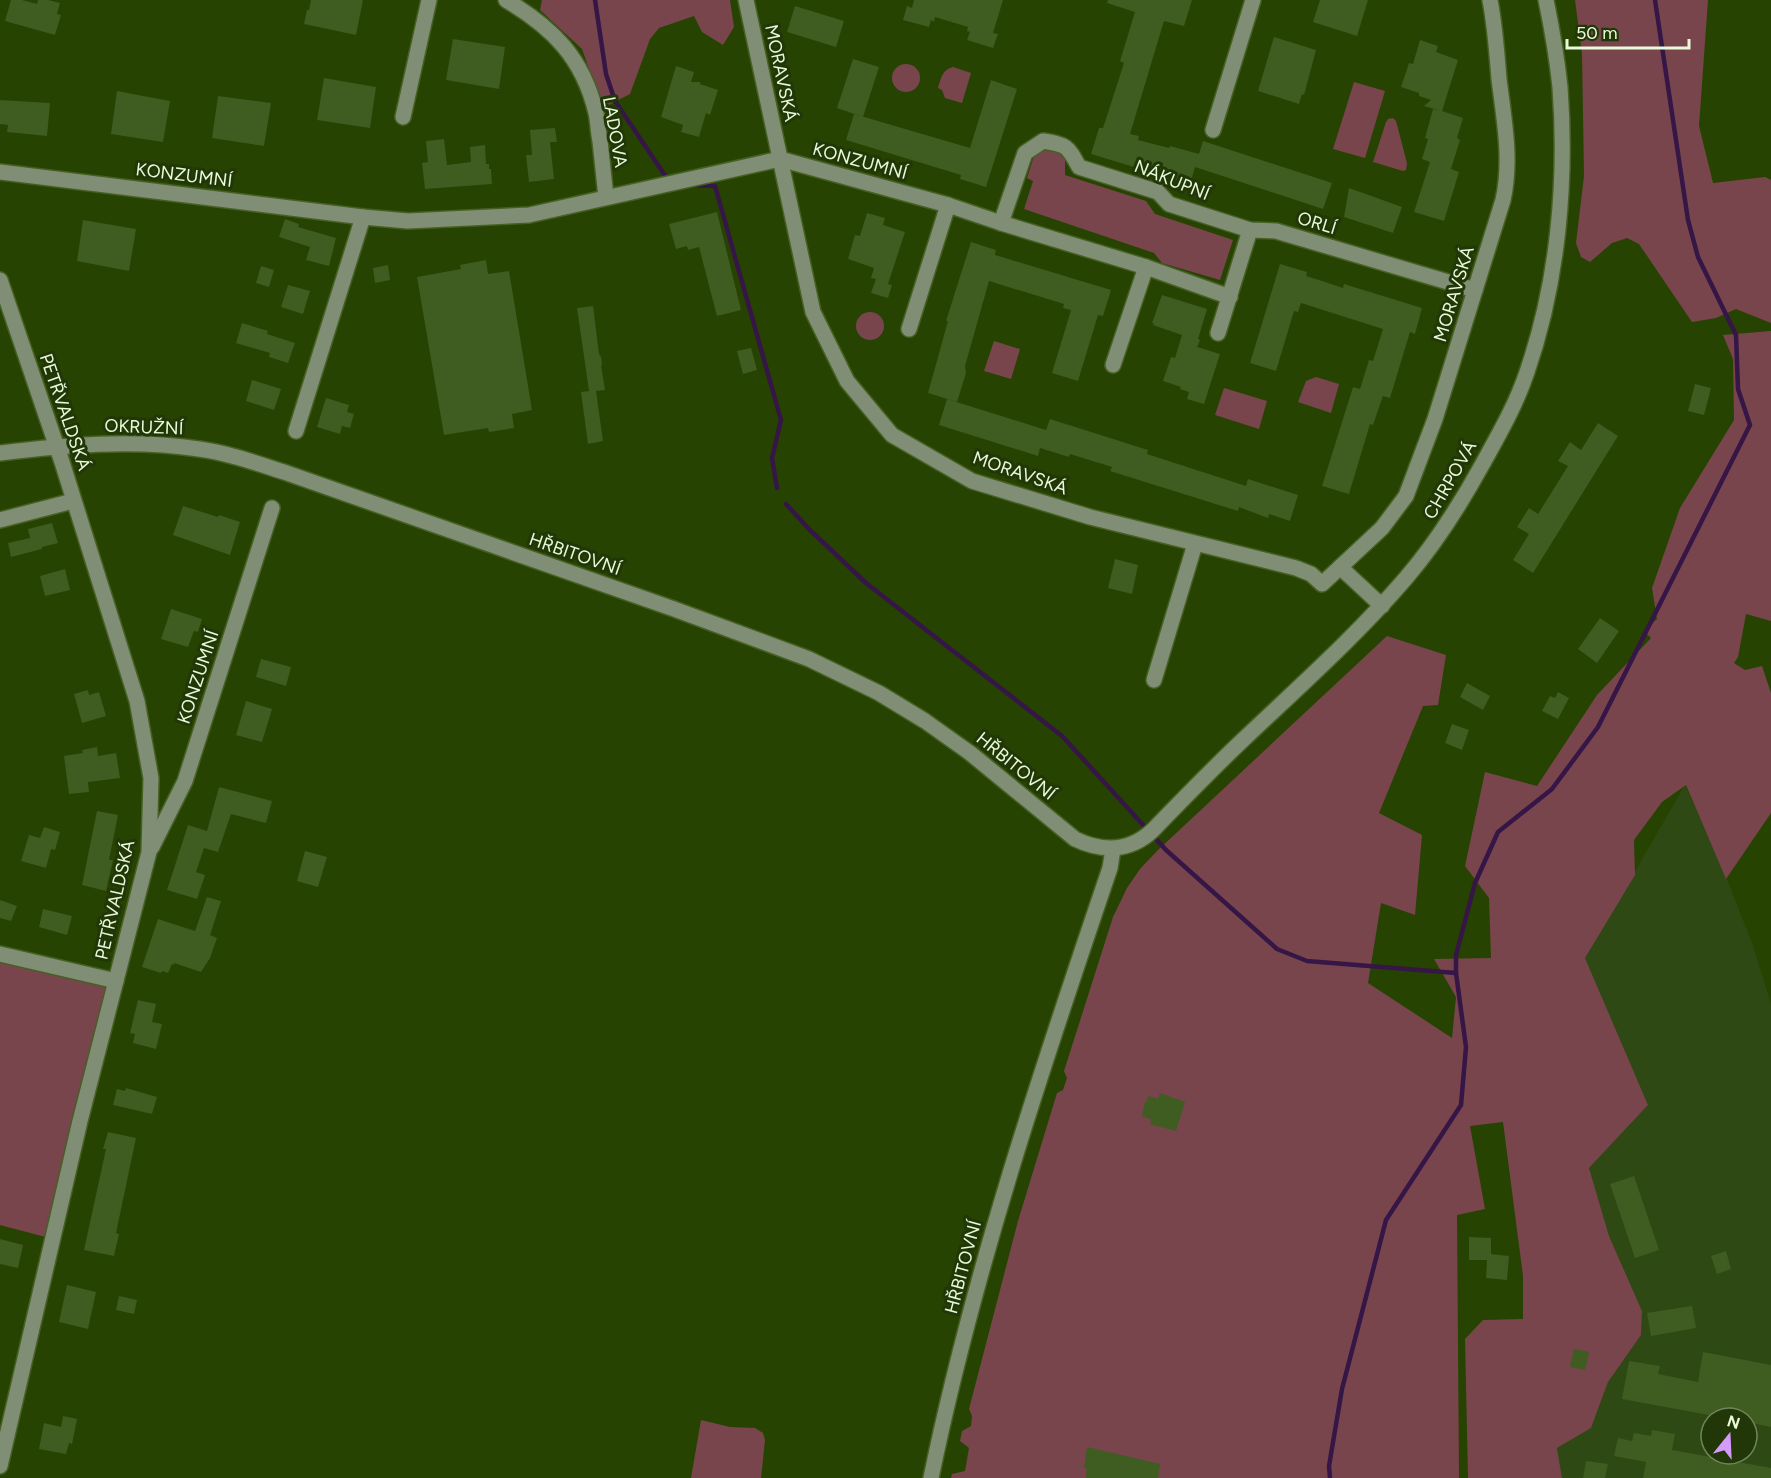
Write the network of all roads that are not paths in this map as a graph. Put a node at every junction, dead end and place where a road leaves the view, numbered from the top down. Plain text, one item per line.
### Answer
1 (429, 0) edge
2 (506, 0) edge
3 (746, 0) edge
4 (1253, 0) edge
5 (1490, 0) edge
6 (1546, 0) edge
7 (403, 117) dead end
8 (1213, 130) dead end
9 (780, 159) junction
10 (0, 172) edge
11 (606, 197) junction
12 (948, 205) junction
13 (363, 217) junction
14 (1001, 223) junction
15 (1250, 230) junction
16 (1146, 267) junction
17 (0, 280) edge
18 (1475, 290) junction
19 (1230, 297) junction
20 (909, 329) dead end
21 (1218, 333) dead end
22 (1113, 365) dead end
23 (296, 431) dead end
24 (56, 447) junction
25 (0, 453) edge
26 (284, 472) joint
27 (74, 501) junction
28 (272, 508) dead end
29 (0, 520) edge
30 (1195, 544) junction
31 (1340, 567) junction
32 (1382, 606) junction
33 (1154, 680) dead end
34 (1113, 849) junction
35 (149, 852) junction
36 (0, 954) edge
37 (116, 981) junction
38 (1, 1461) edge
39 (931, 1478) edge

1 - 7 street
2 - 11 street, LADOVA
3 - 9 street, MORAVSKÁ
4 - 8 street
5 - 18 street, MORAVSKÁ
6 - 32 street, CHRPOVÁ
9 - 11 street, KONZUMNÍ
9 - 12 street, KONZUMNÍ
9 - 30 street, MORAVSKÁ
10 - 13 street, KONZUMNÍ
11 - 13 street, KONZUMNÍ
12 - 14 street, KONZUMNÍ
12 - 20 street
13 - 23 street
14 - 15 street, NÁKUPNÍ
14 - 16 street, KONZUMNÍ
15 - 18 street, ORLÍ
15 - 19 street
16 - 19 street, KONZUMNÍ
16 - 22 street
17 - 24 street, PETŘVALDSKÁ
18 - 31 street, MORAVSKÁ
19 - 21 street
24 - 25 street, OKRUŽNÍ
24 - 26 street, OKRUŽNÍ
24 - 27 street, PETŘVALDSKÁ
26 - 34 street, HŘBITOVNÍ
27 - 29 street
27 - 35 street, PETŘVALDSKÁ
28 - 35 street, KONZUMNÍ
30 - 31 street, MORAVSKÁ
30 - 33 street
31 - 32 street
32 - 34 street, CHRPOVÁ
34 - 39 street, HŘBITOVNÍ
35 - 37 street, PETŘVALDSKÁ
36 - 37 street
37 - 38 street, PETŘVALDSKÁ

